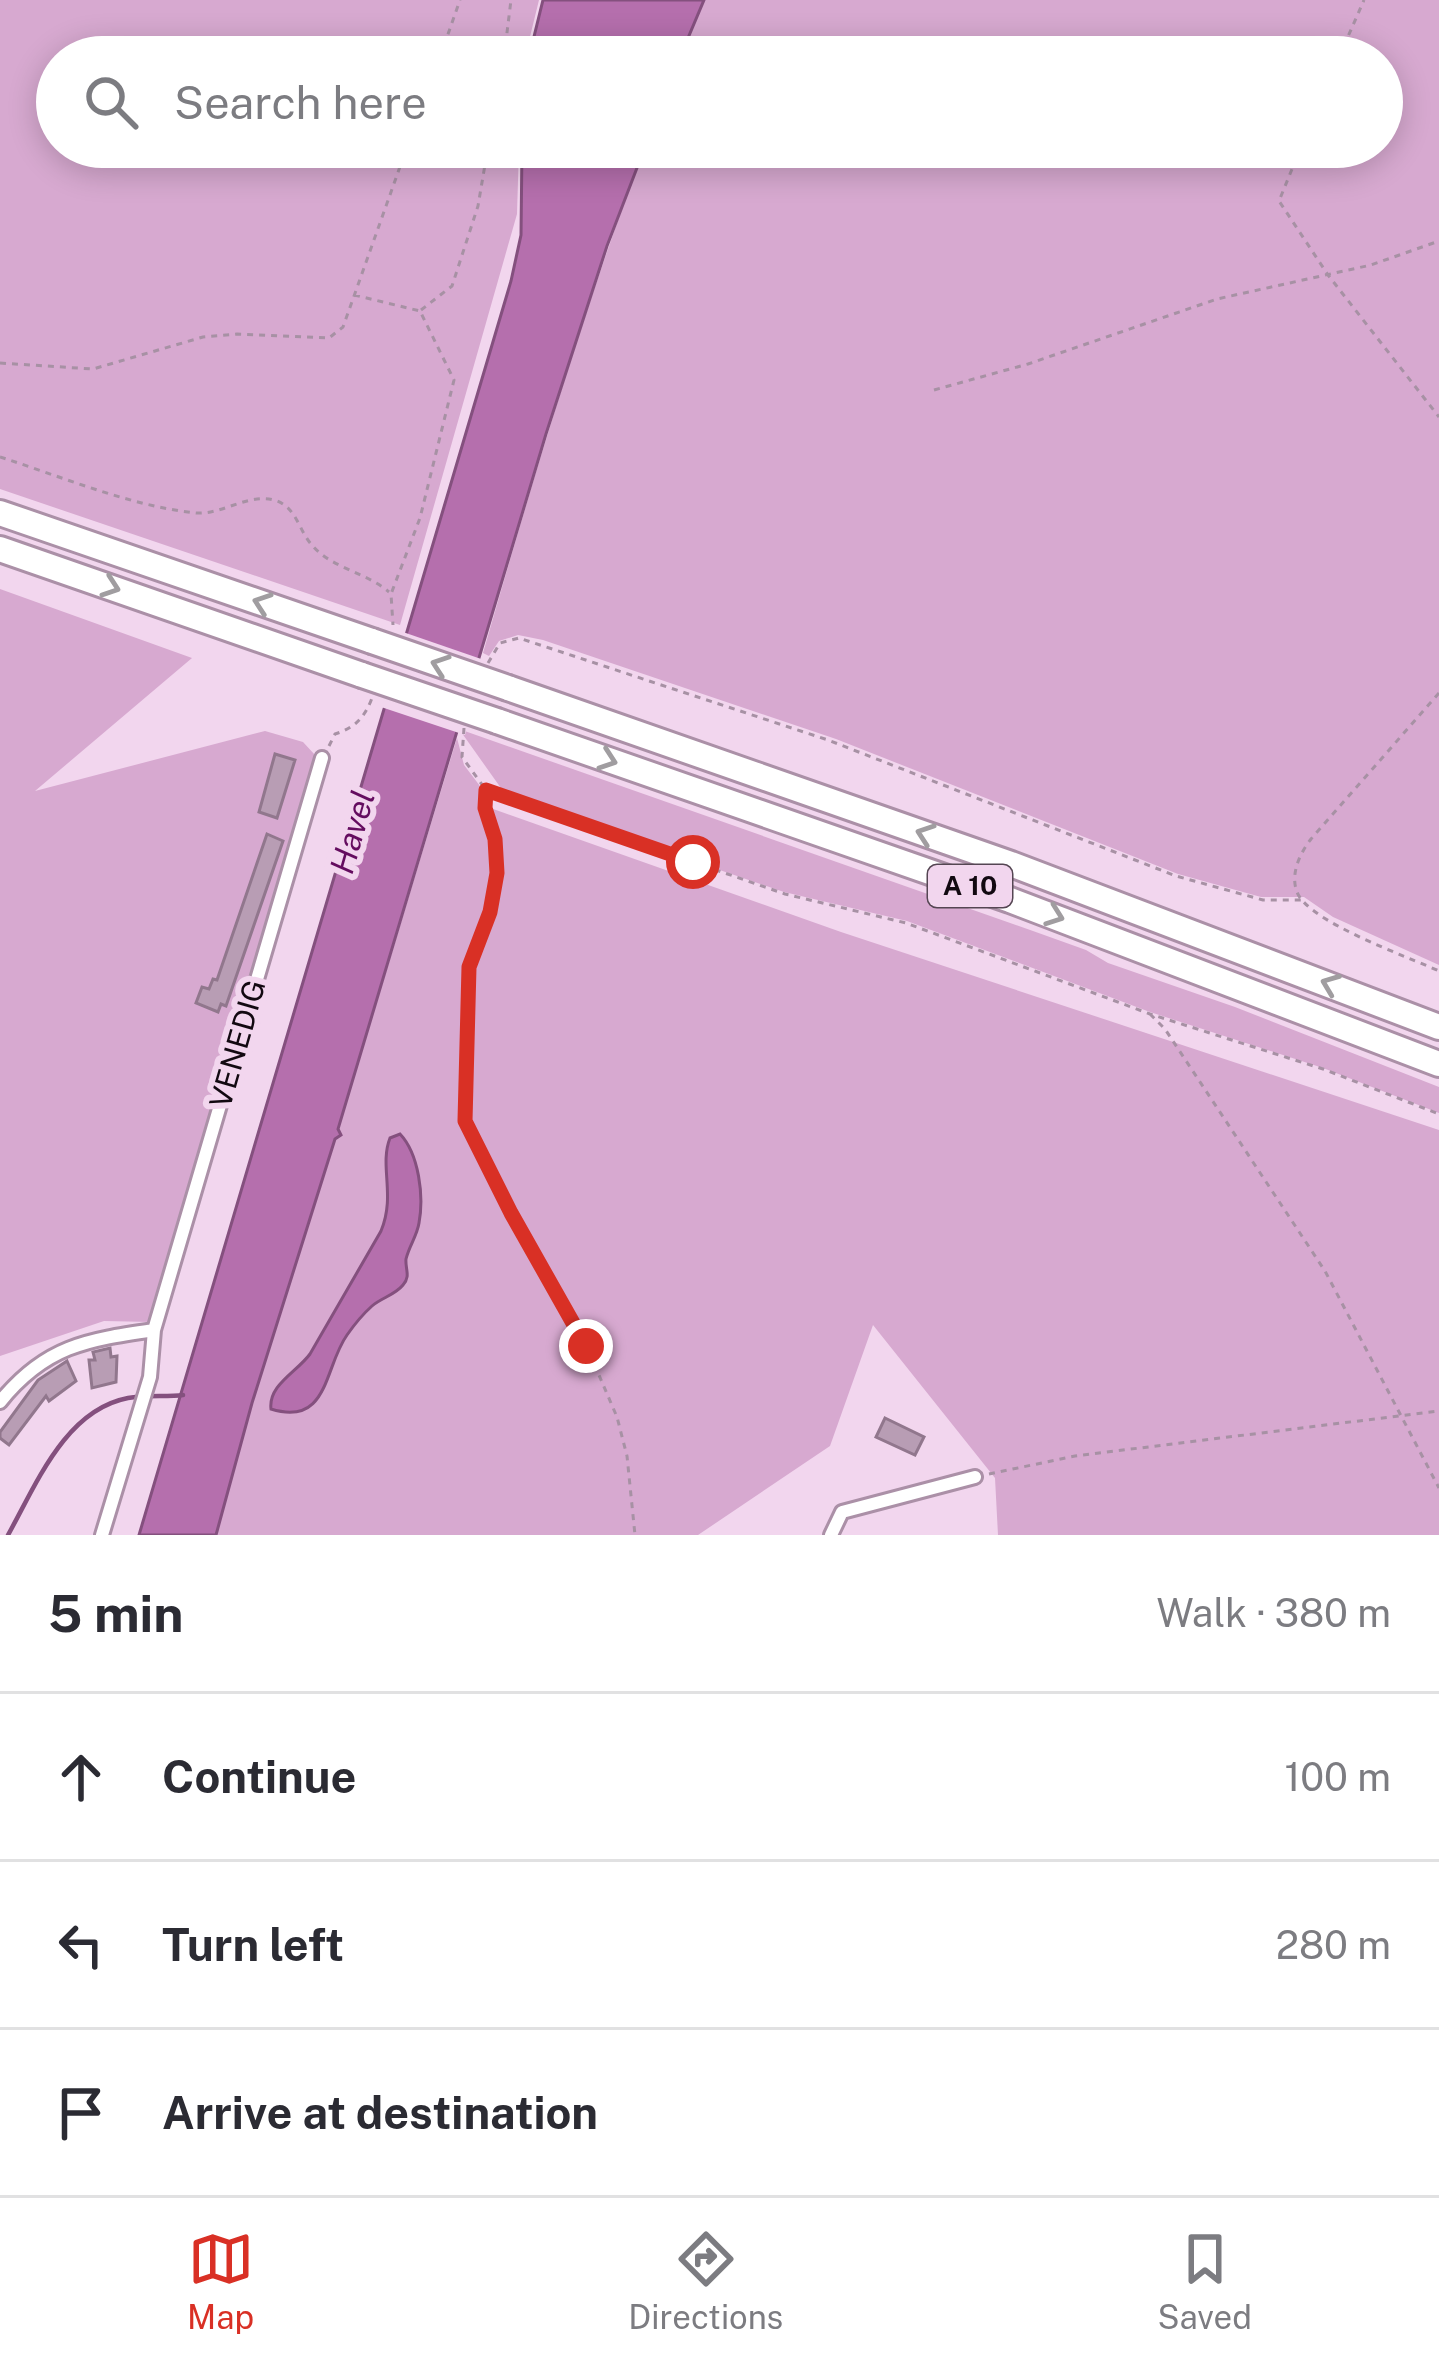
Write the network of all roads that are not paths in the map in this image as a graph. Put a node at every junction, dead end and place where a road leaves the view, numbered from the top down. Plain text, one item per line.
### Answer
1 (0, 513) edge
2 (0, 549) edge
3 (322, 758) dead end
4 (1439, 1027) edge
5 (1439, 1064) edge
6 (154, 1330) junction
7 (0, 1402) edge
8 (975, 1477) road end
9 (101, 1535) edge
10 (831, 1535) edge

4 -> 1 highway, A 10, bridge
2 -> 5 highway, A 10, bridge
3 - 6 street, VENEDIG
6 - 7 street
6 - 9 street, VENEDIG
8 - 10 street

